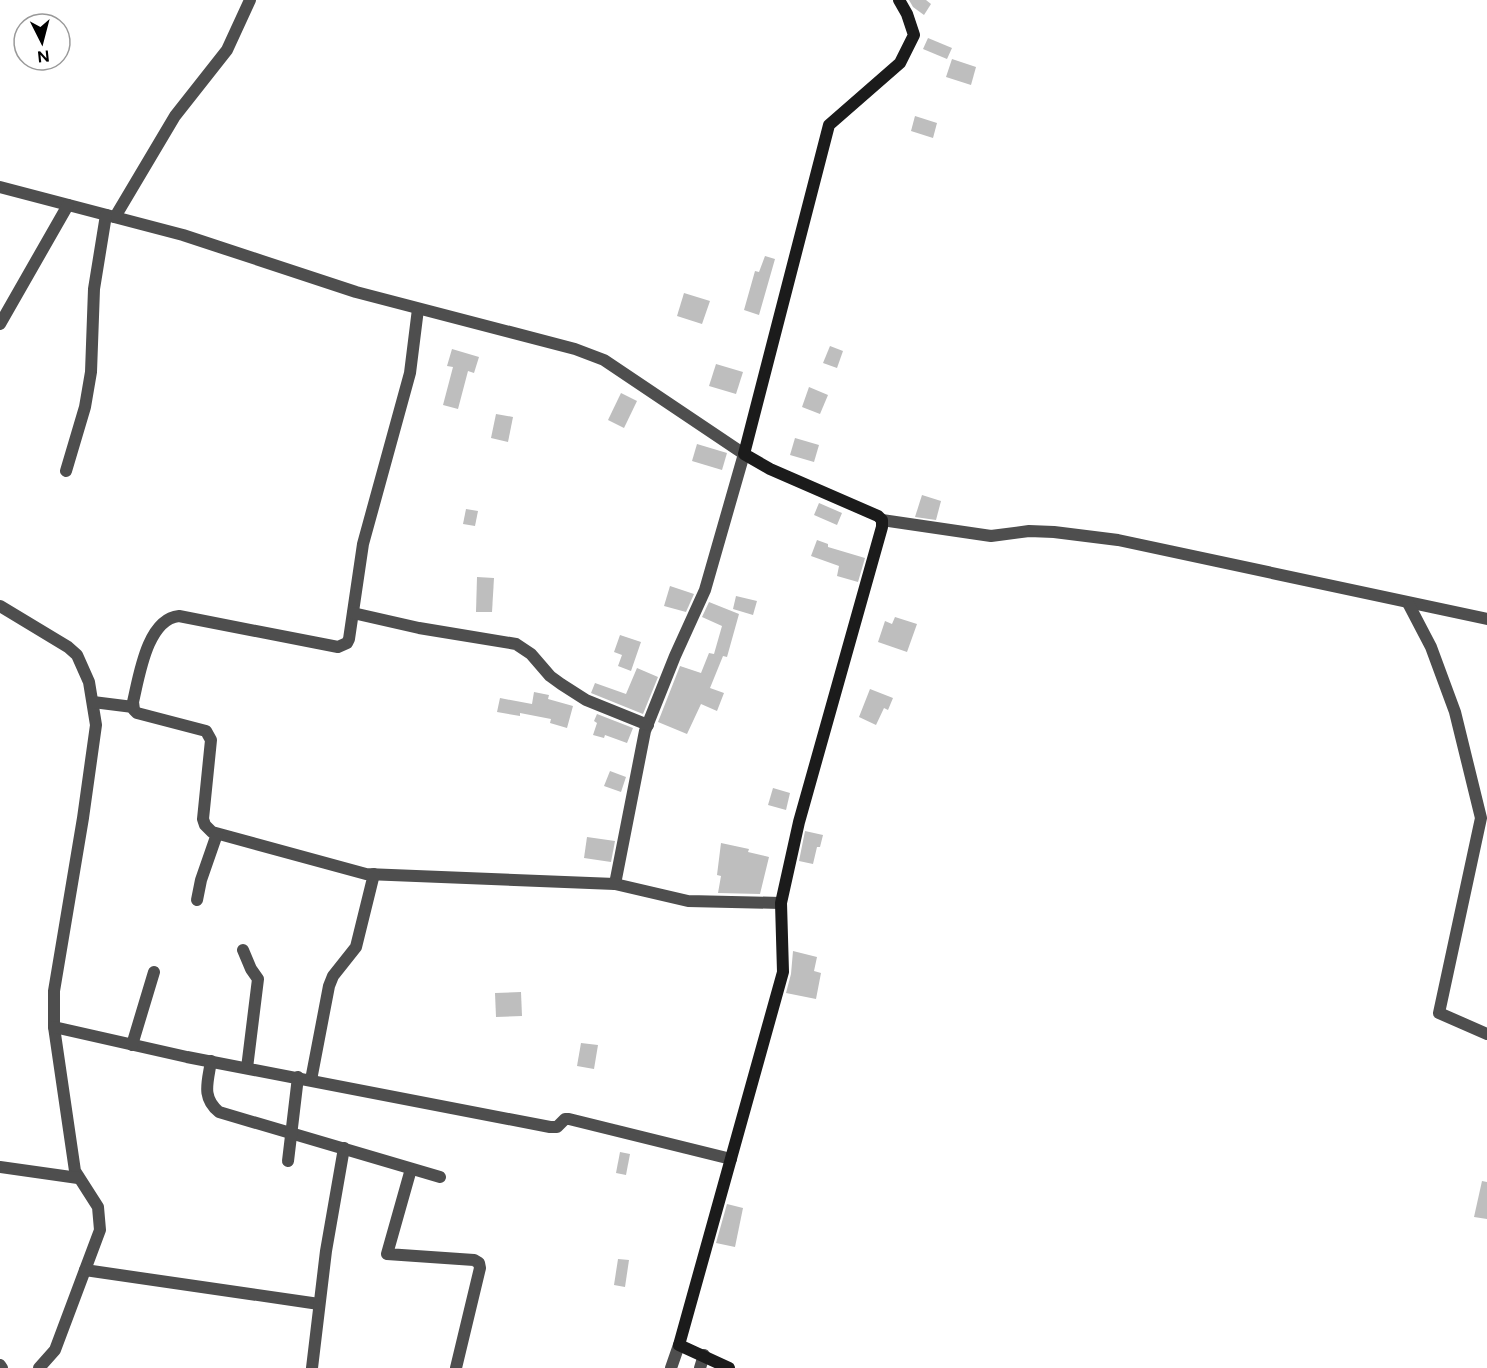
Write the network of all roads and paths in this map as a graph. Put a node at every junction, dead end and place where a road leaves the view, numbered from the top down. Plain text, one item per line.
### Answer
1 (250, 0) edge
2 (898, 0) edge
3 (0, 187) edge
4 (68, 205) junction
5 (110, 216) junction
6 (418, 309) junction
7 (0, 324) edge
8 (744, 454) junction
9 (66, 471) dead end
10 (882, 520) junction
11 (1408, 603) junction
12 (0, 606) edge
13 (353, 613) junction
14 (1487, 619) edge
15 (93, 702) junction
16 (133, 707) junction
17 (648, 725) junction
18 (217, 834) junction
19 (374, 874) junction
20 (615, 884) junction
21 (197, 900) dead end
22 (782, 903) junction
23 (243, 950) dead end
24 (154, 972) dead end
25 (54, 1028) junction
26 (1487, 1034) edge
27 (132, 1045) junction
28 (211, 1061) junction
29 (247, 1068) junction
30 (305, 1079) junction
31 (291, 1132) junction
32 (344, 1148) junction
33 (731, 1159) junction
34 (288, 1161) dead end
35 (0, 1167) edge
36 (411, 1169) junction
37 (440, 1177) dead end
38 (78, 1178) junction
39 (86, 1270) junction
40 (319, 1304) junction
41 (680, 1345) junction
42 (704, 1355) junction
43 (39, 1368) edge
44 (312, 1368) edge
45 (456, 1368) edge
46 (671, 1368) edge
47 (700, 1368) edge
48 (729, 1368) edge

1 - 5 street
2 - 8 street
3 - 4 street
4 - 5 street
4 - 7 street
5 - 6 street
5 - 9 street
6 - 8 street
6 - 13 street
8 - 10 street
8 - 17 street
10 - 11 street
10 - 22 street
11 - 14 street
11 - 26 street
12 - 15 street
13 - 16 street
13 - 17 street
15 - 16 street
15 - 25 street
16 - 18 street
17 - 20 street
18 - 19 street
18 - 21 street
19 - 20 street
19 - 30 street
20 - 22 street
22 - 33 street
23 - 29 street
24 - 27 street
25 - 27 street
25 - 38 street
27 - 28 street
28 - 29 street
28 - 31 street
29 - 30 street
30 - 31 street
30 - 33 street
31 - 32 street
31 - 34 street
32 - 36 street
32 - 40 street
33 - 41 street
35 - 38 street
36 - 37 street
36 - 45 street
38 - 39 street
39 - 40 street
39 - 43 street
40 - 44 street
41 - 42 street
41 - 46 street
42 - 47 street
42 - 48 street

